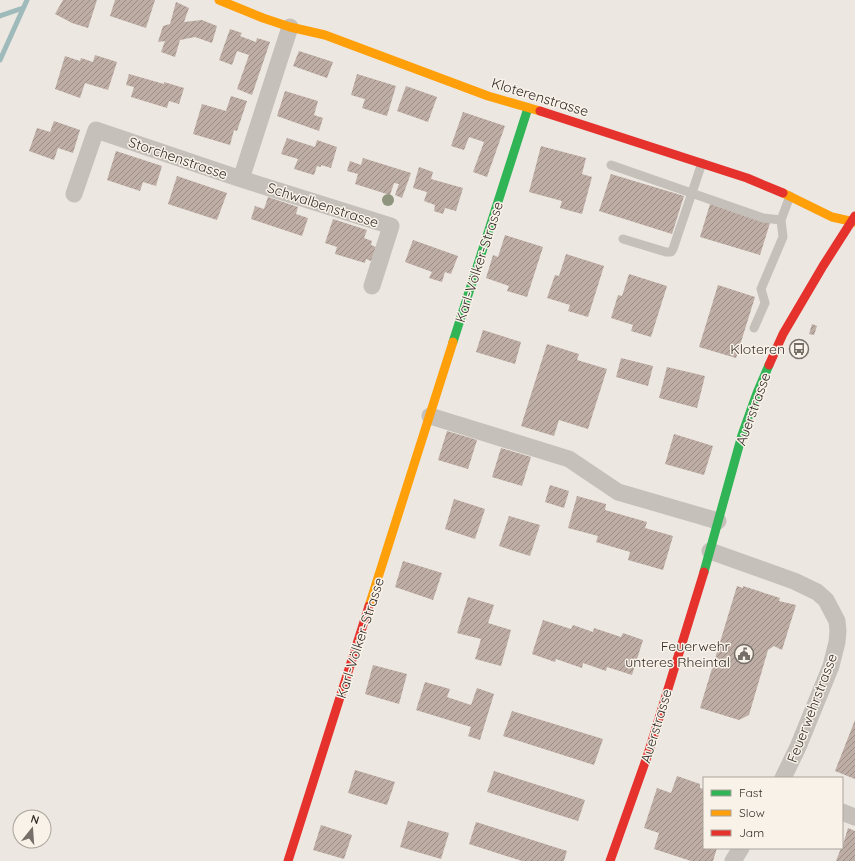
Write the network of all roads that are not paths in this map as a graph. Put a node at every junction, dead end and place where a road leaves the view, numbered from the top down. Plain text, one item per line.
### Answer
1 (219, 0) edge
2 (290, 26) junction
3 (528, 108) junction
4 (702, 163) junction
5 (611, 165) dead end
6 (242, 179) junction
7 (692, 193) junction
8 (74, 194) dead end
9 (790, 196) junction
10 (781, 220) junction
11 (854, 220) edge
12 (623, 239) dead end
13 (372, 286) dead end
14 (754, 328) dead end
15 (430, 416) junction
16 (718, 520) junction
17 (710, 551) junction
18 (784, 777) edge
19 (843, 812) edge
20 (855, 817) edge
21 (740, 849) edge
22 (288, 861) edge
23 (610, 861) edge
24 (733, 861) edge

1 - 2 street, Kloterenstrasse
2 - 3 street, Kloterenstrasse
2 - 6 street, Storchenstrasse
3 - 4 street, Kloterenstrasse
3 - 15 street, Karl-Völker-Strasse
4 - 7 lane
4 - 9 street, Kloterenstrasse
5 - 7 lane
6 - 8 street, Storchenstrasse
6 - 13 street, Schwalbenstrasse
7 - 10 lane
7 - 12 lane
9 - 10 lane
9 - 11 street, Kloterenstrasse
10 - 14 lane
11 - 16 street, Auerstrasse
15 - 16 street
15 - 22 street, Karl-Völker-Strasse
16 - 17 street, Auerstrasse
17 - 18 street, Feuerwehrstrasse
17 - 23 street, Auerstrasse
19 - 20 street
21 - 24 street

